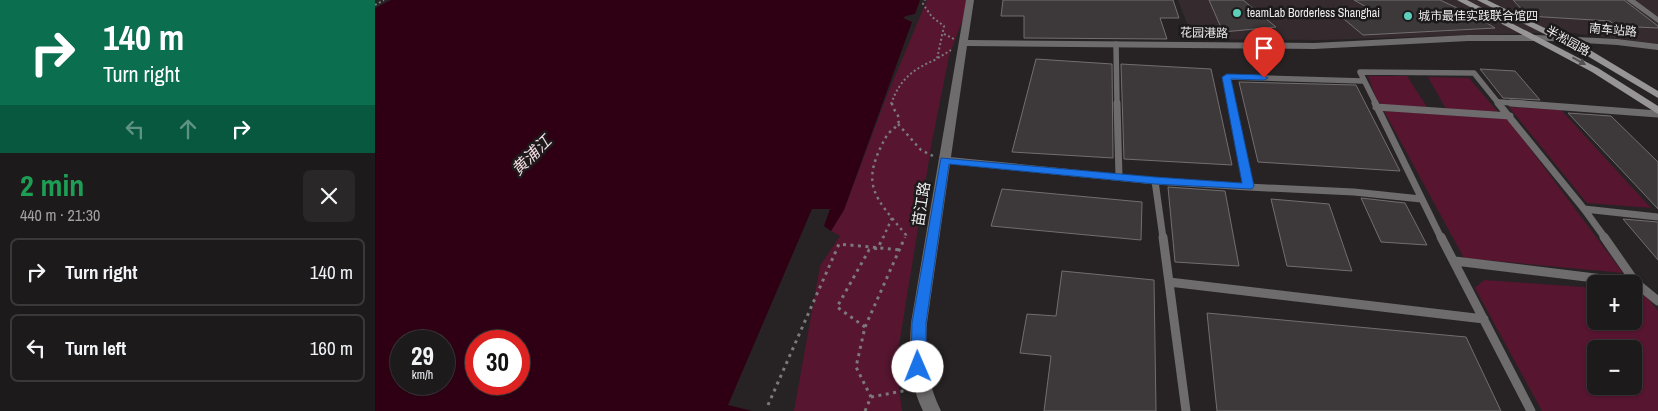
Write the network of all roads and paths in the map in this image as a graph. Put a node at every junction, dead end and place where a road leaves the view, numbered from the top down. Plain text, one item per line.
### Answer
1 (384, 0) edge
2 (925, 0) edge
3 (970, 0) edge
4 (1461, 0) edge
5 (1481, 0) edge
6 (1630, 0) edge
7 (375, 5) edge
8 (1658, 21) edge
9 (1536, 38) junction
10 (1560, 38) junction
11 (962, 43) junction
12 (1116, 44) junction
13 (1658, 47) edge
14 (1363, 81) junction
15 (1658, 95) edge
16 (1499, 102) junction
17 (1376, 107) junction
18 (1658, 112) edge
19 (1510, 116) junction
20 (898, 124) junction
21 (944, 160) junction
22 (1119, 177) junction
23 (1155, 181) junction
24 (1249, 186) junction
25 (1421, 199) junction
26 (1584, 209) junction
27 (893, 217) junction
28 (1658, 217) edge
29 (878, 248) junction
30 (901, 250) junction
31 (1455, 261) junction
32 (1631, 275) edge
33 (1587, 277) edge
34 (1169, 282) junction
35 (1642, 287) edge
36 (1658, 301) edge
37 (1484, 319) junction
38 (865, 327) junction
39 (922, 387) junction
40 (871, 397) junction
41 (768, 405) dead end
42 (865, 411) edge
43 (932, 411) edge
44 (1186, 411) edge
45 (1531, 411) edge

1 - 7 path
2 - 20 path
3 - 11 street, 苗江路
4 - 9 main road, 半淞园路
5 - 10 main road, 半淞园路
6 - 8 street
9 - 10 street, 南车站路
9 - 12 street, 花园港路
9 -> 18 main road, 半淞园路
10 - 13 street, 南车站路
10 - 15 main road, 半淞园路
11 - 12 street, 花园港路
11 - 21 street, 苗江路
12 - 22 lane
14 - 16 lane
14 - 17 lane
14 - 24 lane
16 - 18 lane
16 - 19 lane
17 - 19 lane
17 - 25 lane
19 - 26 lane
20 - 21 path
20 - 27 path
21 - 22 lane
21 - 39 street, 苗江路
22 - 23 lane
23 - 24 lane
23 - 34 lane
24 - 25 lane
25 - 31 lane
26 - 28 lane
26 - 32 lane
27 - 29 path
27 - 30 path
29 - 30 path
29 - 38 path
29 - 41 path
30 - 38 path
31 - 33 lane
31 - 37 lane
34 - 37 lane
34 - 44 lane
35 - 36 lane
37 - 45 lane
38 - 40 path
39 - 40 path
39 - 43 street, 苗江路
40 - 42 path

